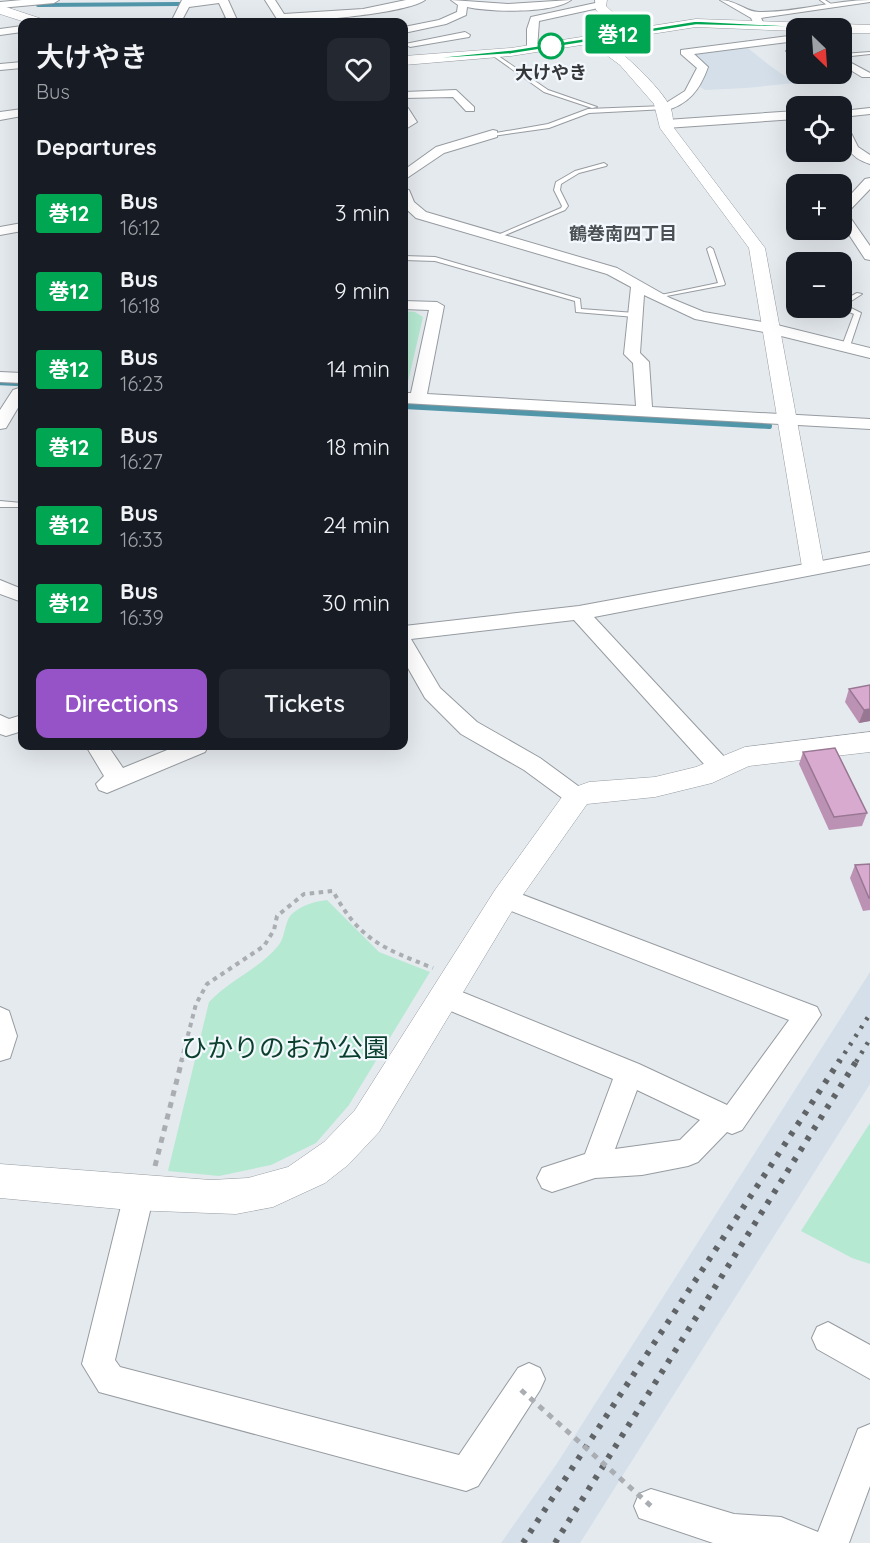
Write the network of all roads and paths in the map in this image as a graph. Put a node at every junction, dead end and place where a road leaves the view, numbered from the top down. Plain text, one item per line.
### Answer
1 (54, 0) edge
2 (221, 0) edge
3 (270, 0) edge
4 (420, 0) edge
5 (566, 0) edge
6 (725, 0) edge
7 (868, 0) edge
8 (186, 2) edge
9 (825, 2) edge
10 (459, 3) edge
11 (600, 3) edge
12 (377, 10) junction
13 (2, 11) edge
14 (316, 16) edge
15 (388, 17) dead end
16 (24, 18) edge
17 (178, 18) edge
18 (231, 18) edge
19 (757, 20) junction
20 (408, 28) edge
21 (786, 28) edge
22 (852, 29) edge
23 (870, 29) edge
24 (18, 30) edge
25 (0, 32) edge
26 (627, 33) junction
27 (786, 33) edge
28 (465, 35) dead end
29 (593, 39) junction
30 (408, 42) edge
31 (408, 44) edge
32 (532, 49) junction
33 (870, 53) edge
34 (494, 54) junction
35 (852, 58) edge
36 (426, 60) junction
37 (408, 61) edge
38 (18, 65) edge
39 (852, 66) edge
40 (0, 67) edge
41 (866, 75) dead end
42 (408, 95) edge
43 (470, 109) dead end
44 (621, 110) junction
45 (870, 111) edge
46 (852, 113) edge
47 (18, 114) edge
48 (786, 115) edge
49 (0, 116) edge
50 (665, 116) junction
51 (493, 134) joint
52 (852, 145) edge
53 (870, 160) edge
54 (604, 165) dead end
55 (408, 173) edge
56 (870, 182) edge
57 (852, 202) edge
58 (408, 204) edge
59 (18, 227) edge
60 (852, 228) edge
61 (0, 231) edge
62 (496, 237) junction
63 (710, 249) dead end
64 (870, 256) edge
65 (408, 258) edge
66 (638, 285) junction
67 (859, 294) dead end
68 (658, 297) junction
69 (852, 299) edge
70 (408, 304) edge
71 (852, 311) edge
72 (635, 315) junction
73 (769, 328) junction
74 (846, 346) junction
75 (870, 353) edge
76 (0, 377) edge
77 (18, 386) edge
78 (18, 389) edge
79 (0, 392) edge
80 (18, 393) edge
81 (411, 398) edge
82 (644, 410) junction
83 (788, 417) junction
84 (0, 424) edge
85 (870, 424) edge
86 (0, 504) edge
87 (18, 506) edge
88 (870, 558) edge
89 (813, 567) junction
90 (579, 613) junction
91 (408, 633) edge
92 (408, 651) edge
93 (0, 723) edge
94 (18, 724) edge
95 (870, 742) edge
96 (99, 750) edge
97 (187, 750) edge
98 (721, 768) junction
99 (577, 797) junction
100 (505, 898) junction
101 (440, 983) junction
102 (0, 1019) edge
103 (0, 1049) edge
104 (628, 1073) junction
105 (723, 1117) junction
106 (595, 1164) junction
107 (552, 1178) dead end
108 (0, 1181) edge
109 (146, 1185) junction
110 (828, 1338) dead end
111 (870, 1362) edge
112 (525, 1384) joint
113 (870, 1441) edge
114 (651, 1506) joint
115 (733, 1538) edge
116 (805, 1543) edge
117 (831, 1543) edge

1 - 13 street
2 - 8 street
2 - 18 street
3 - 14 street
4 - 12 street
5 - 10 street
6 - 19 street
7 - 9 street
8 - 17 street
9 - 19 street
10 - 20 street
11 - 26 street
11 - 32 street
12 - 14 street
12 - 15 street
13 - 16 main road
19 - 21 main road
19 - 26 main road
22 - 23 main road
24 - 25 street
26 - 29 main road
27 - 50 street
28 - 30 street
29 - 32 main road
29 - 50 street
31 - 36 street
32 - 34 main road
33 - 35 lane
34 - 36 main road
34 - 44 lane
36 - 37 main road
38 - 40 street
39 - 41 street
42 - 43 street
44 - 50 lane
44 - 51 lane
45 - 46 street
47 - 49 street
48 - 50 street
50 - 73 street
51 - 55 street
52 - 53 street
54 - 62 lane
56 - 57 street
58 - 62 street
59 - 61 street
60 - 64 street
62 - 66 street
63 - 68 lane
65 - 72 lane
66 - 68 street
66 - 72 street
67 - 69 lane
68 - 73 street
70 - 81 street
71 - 74 lane
72 - 82 street
73 - 74 street
73 - 83 street
74 - 75 street
76 - 77 street
78 - 79 street
80 - 84 street
81 - 82 street
82 - 83 street
83 - 85 street
83 - 89 street
86 - 87 lane
88 - 89 street
89 - 90 street
90 - 91 street
90 - 98 street
92 - 99 street
93 - 94 street
95 - 98 street
96 - 97 street
98 - 99 street
99 - 100 street
100 - 101 street
100 - 105 street
101 - 104 street
101 - 109 street
101 - 109 path
102 - 103 street
104 - 105 street
104 - 106 street
105 - 106 street
106 - 107 street
108 - 109 street
109 - 112 street
110 - 111 street
112 - 114 path, bridge
113 - 117 street
114 - 115 street
115 - 116 street

